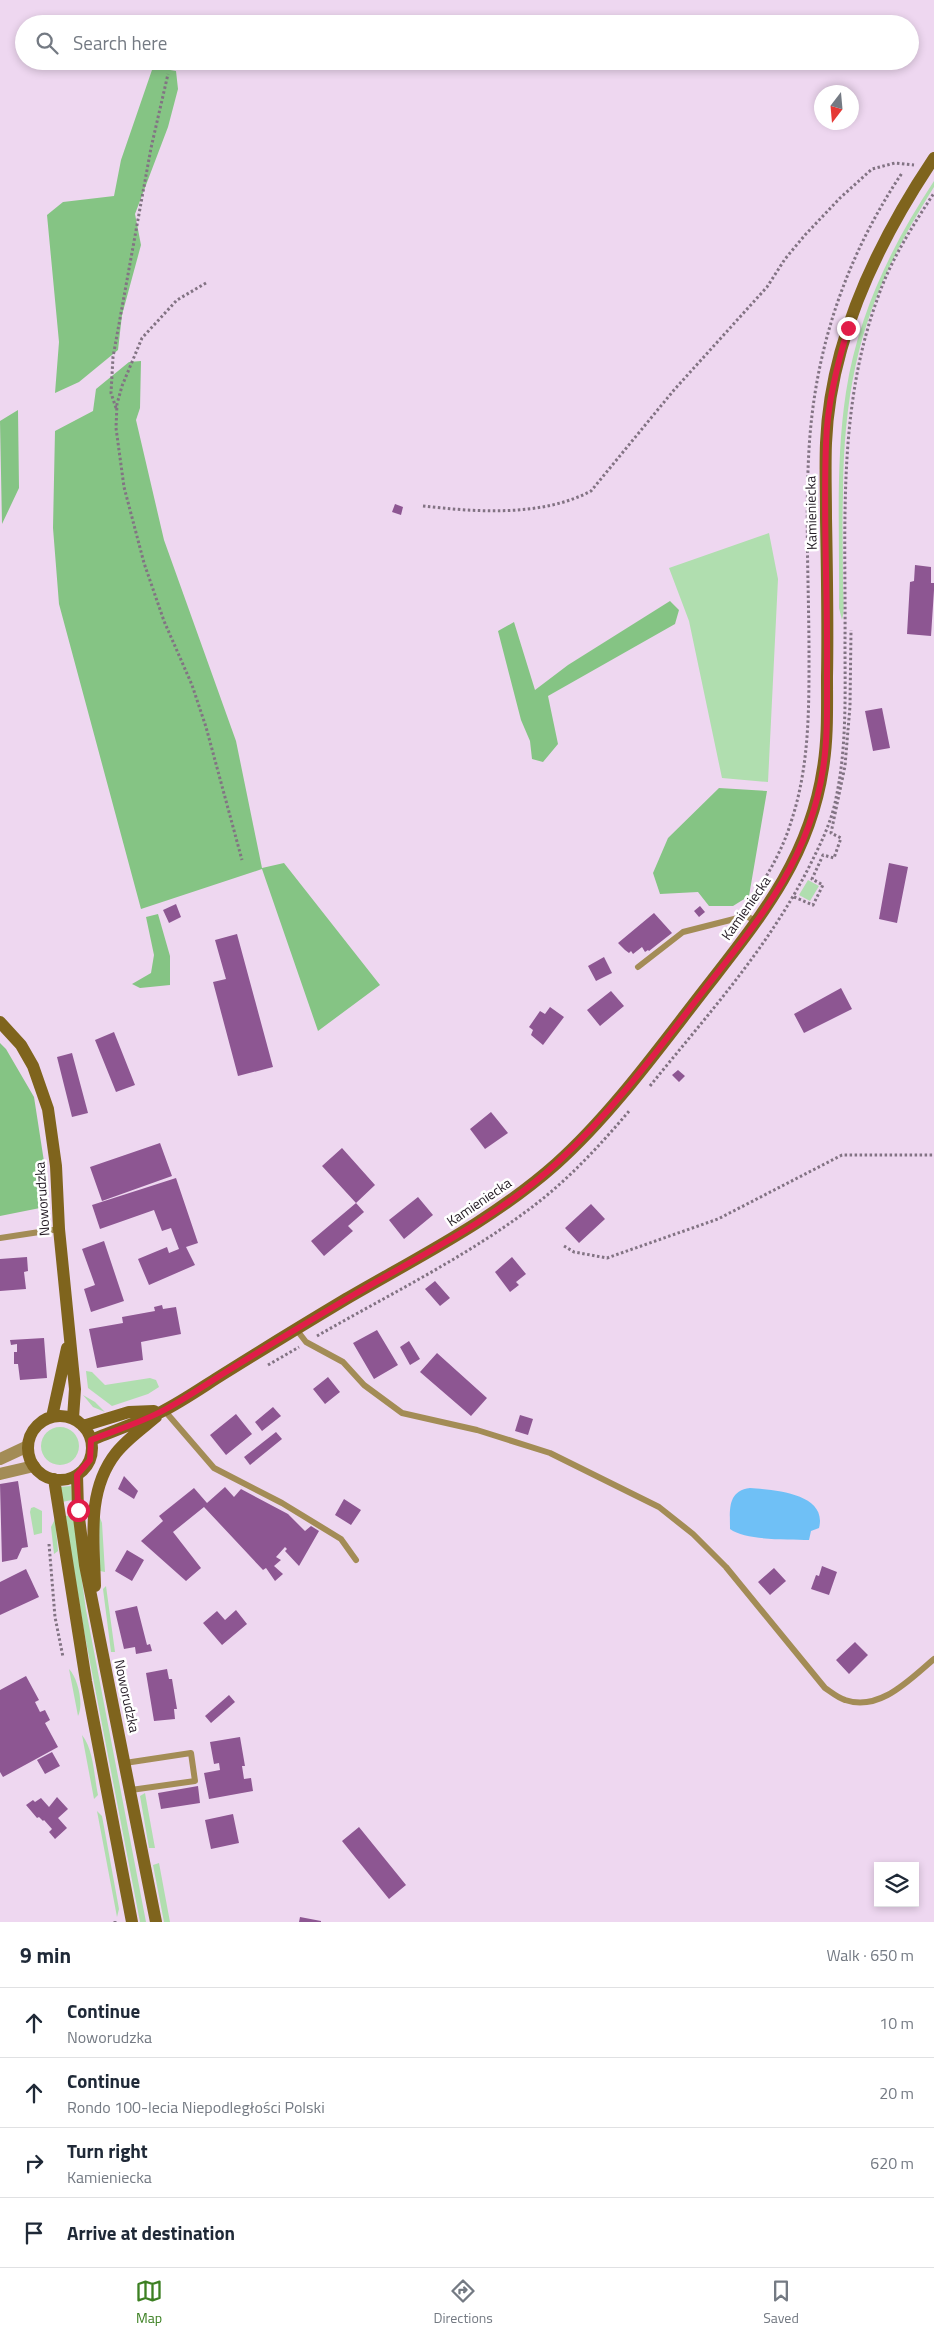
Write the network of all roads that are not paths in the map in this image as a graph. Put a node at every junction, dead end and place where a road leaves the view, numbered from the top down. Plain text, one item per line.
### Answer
1 (934, 158) edge
2 (757, 922) junction
3 (638, 967) dead end
4 (0, 1022) edge
5 (59, 1229) junction
6 (0, 1238) edge
7 (296, 1329) junction
8 (69, 1333) junction
9 (164, 1410) junction
10 (52, 1417) junction
11 (73, 1418) junction
12 (84, 1426) junction
13 (91, 1440) junction
14 (28, 1446) junction
15 (0, 1459) edge
16 (34, 1466) junction
17 (0, 1474) edge
18 (77, 1475) junction
19 (54, 1479) junction
20 (356, 1560) dead end
21 (95, 1611) junction
22 (934, 1659) edge
23 (125, 1763) junction
24 (131, 1790) junction
25 (132, 1922) edge
26 (156, 1922) edge

1 - 2 main road, Kamieniecka
2 - 3 lane
2 - 7 main road, Kamieniecka
4 - 5 main road, Noworudzka
5 - 6 lane
5 - 8 main road, Noworudzka
7 - 9 main road, Kamieniecka
7 - 22 lane
8 - 10 main road, Noworudzka
8 - 11 main road, Noworudzka
9 - 12 main road, Kamieniecka
9 - 13 main road, Kamieniecka
9 - 20 lane
9 - 21 main road
10 - 11 main road
10 - 14 main road
11 - 12 main road
12 - 13 main road
13 - 18 main road
14 - 15 street
14 - 16 main road
16 - 17 street
16 - 19 main road
18 - 19 main road
18 - 21 main road, Noworudzka
19 - 25 main road
21 - 23 main road, Noworudzka
23 - 24 main road, Noworudzka
23 - 24 lane
24 - 26 main road, Noworudzka

